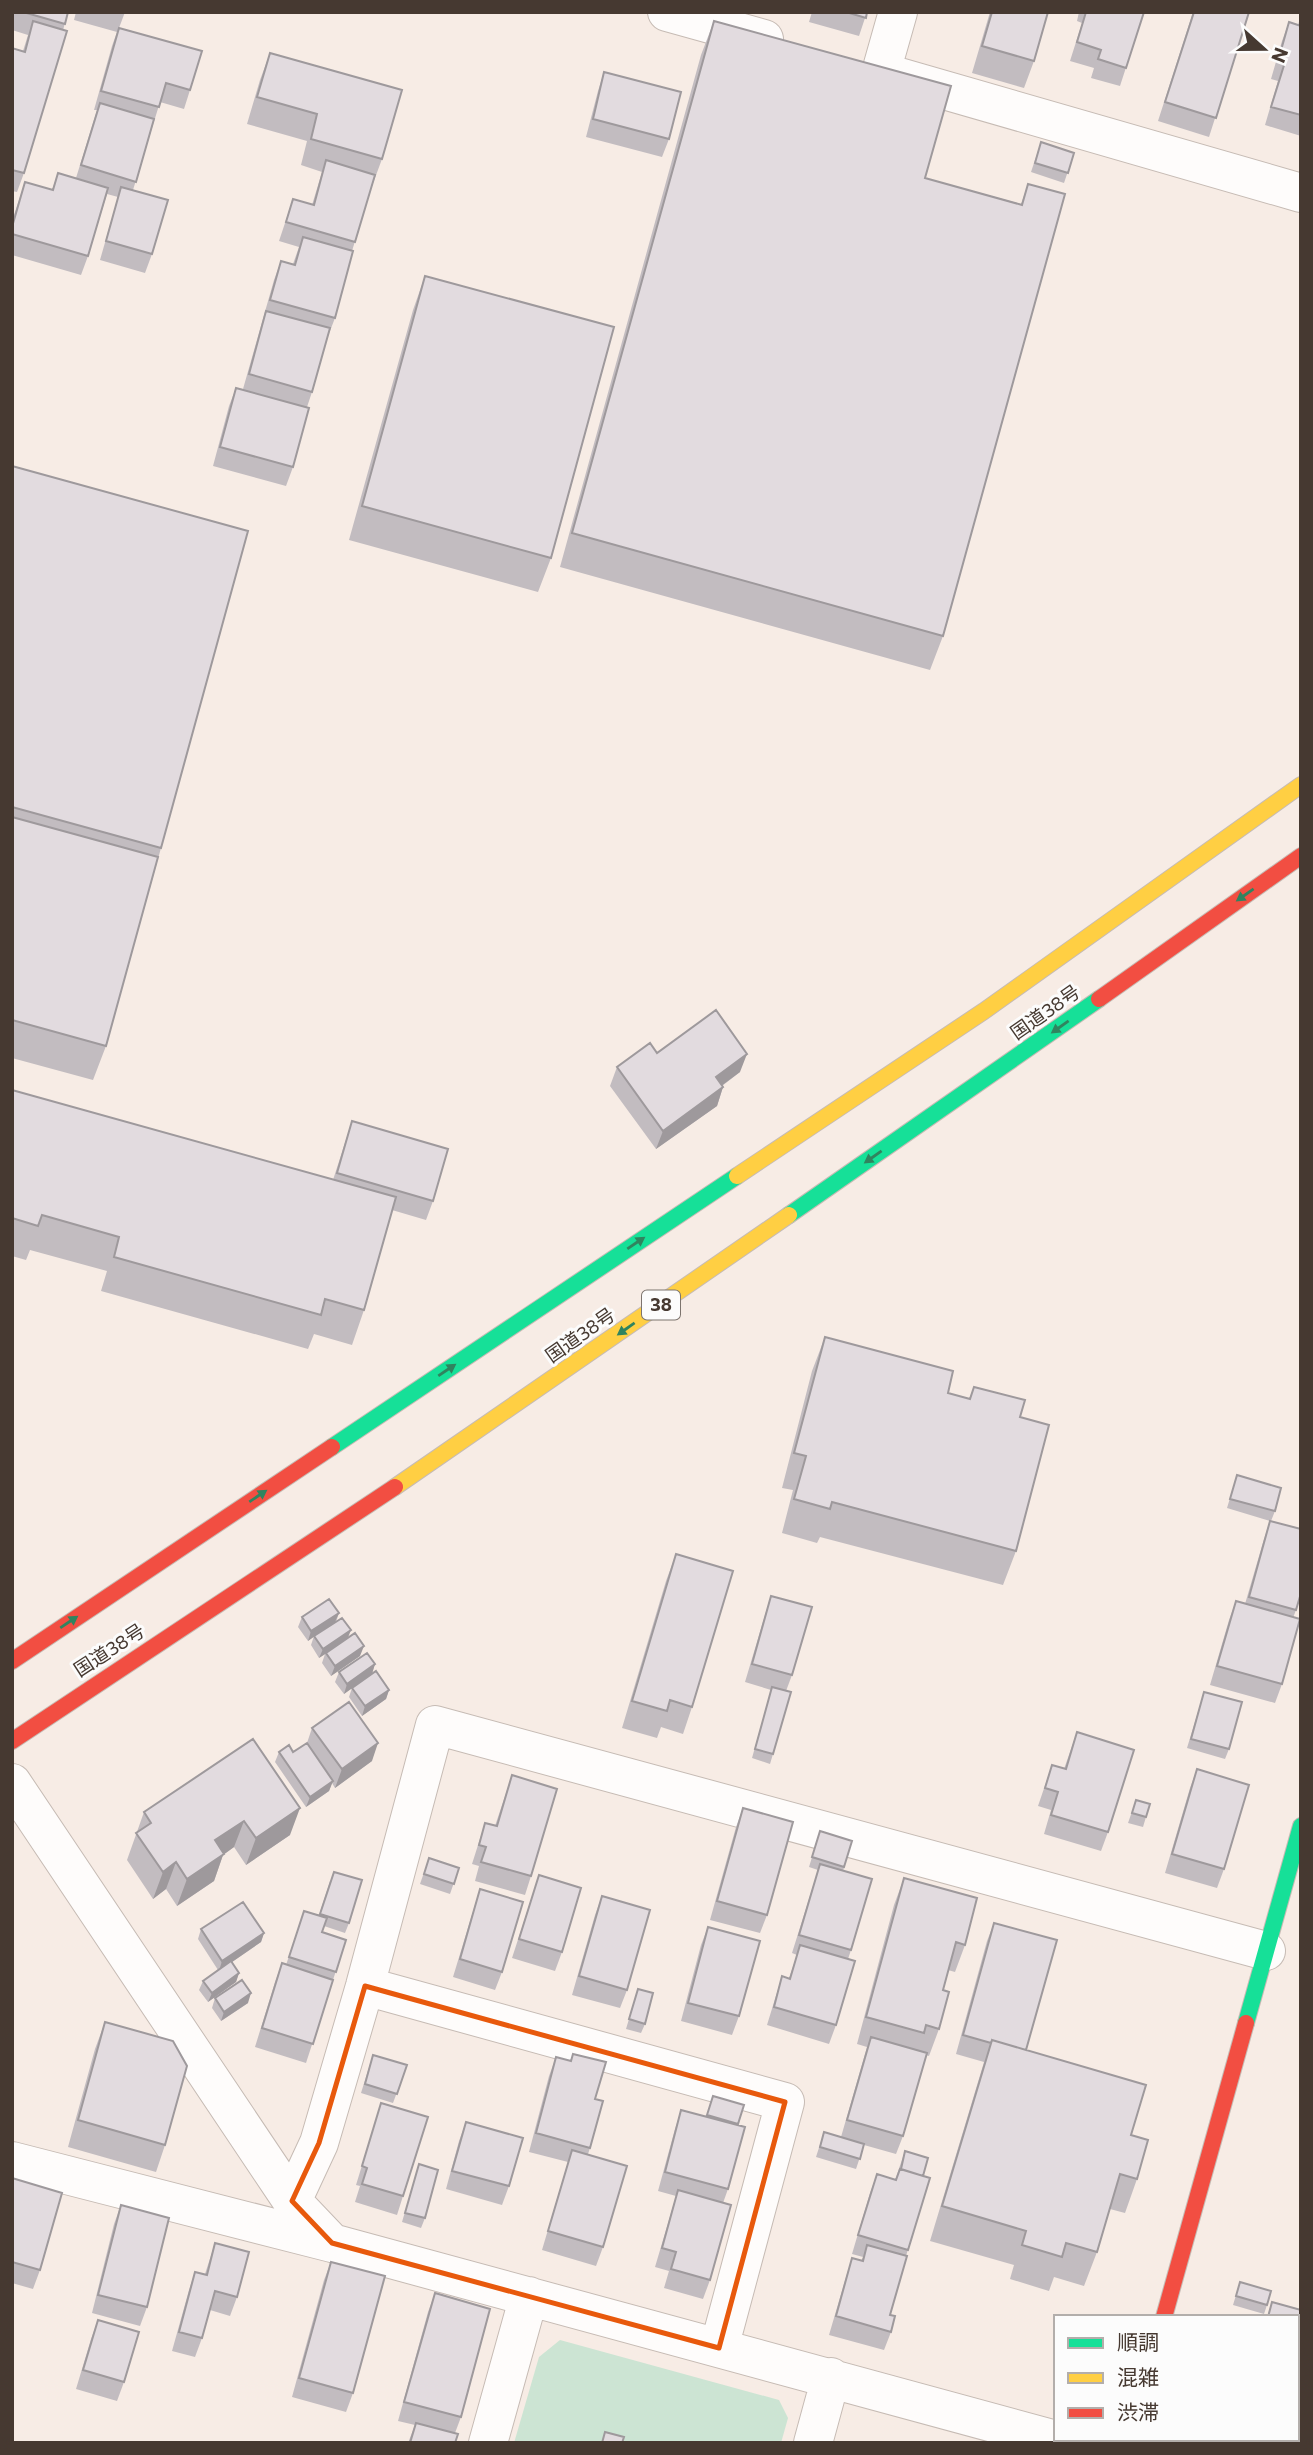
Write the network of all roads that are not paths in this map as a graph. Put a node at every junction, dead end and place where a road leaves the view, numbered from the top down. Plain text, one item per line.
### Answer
1 (667, 12) edge
2 (898, 12) edge
3 (800, 50) edge
4 (1301, 193) edge
5 (1301, 785) edge
6 (1301, 856) edge
7 (12, 1661) edge
8 (12, 1741) edge
9 (12, 1783) edge
10 (1301, 1826) edge
11 (1266, 1951) junction
12 (365, 1986) junction
13 (12, 2161) edge
14 (292, 2201) junction
15 (332, 2243) junction
16 (529, 2296) junction
17 (1165, 2315) edge
18 (719, 2348) junction
19 (831, 2377) junction
20 (1054, 2439) edge
21 (488, 2443) edge
22 (813, 2443) edge

1 - 3 street
2 - 4 street
7 -> 5 main road, 国道38号
6 -> 8 main road, 国道38号 / 38
9 - 14 street
10 - 11 main road
11 - 12 street
11 - 17 main road
12 - 14 street
12 - 18 street
13 - 15 street
14 - 15 street
15 - 16 street
16 - 18 street
16 - 21 street
18 - 19 street
19 - 20 street
19 - 22 street

